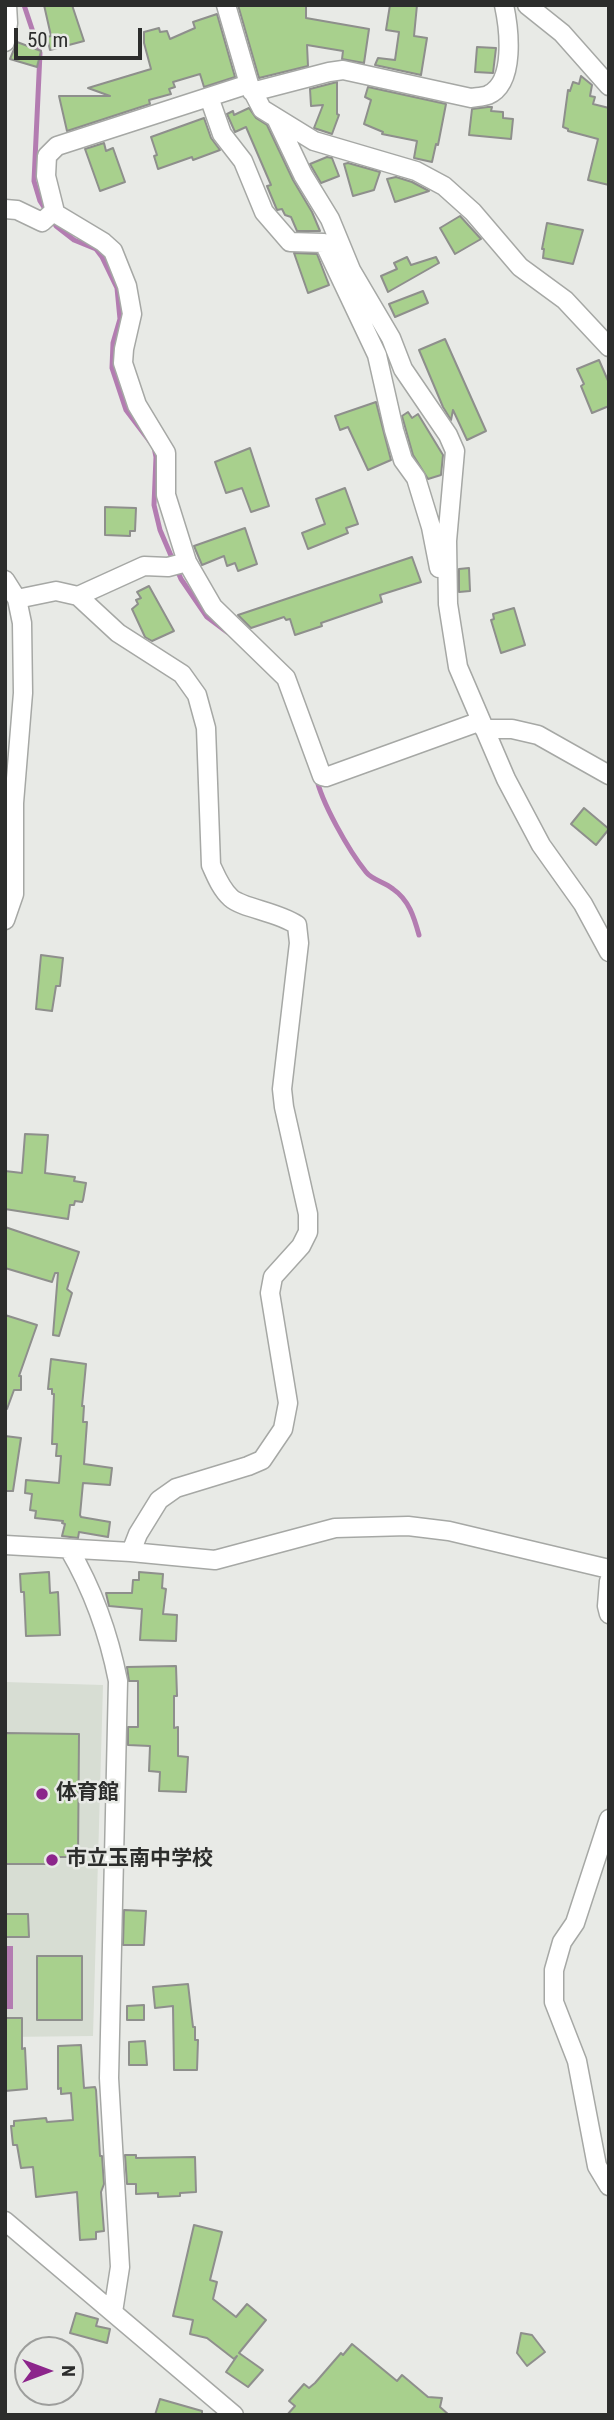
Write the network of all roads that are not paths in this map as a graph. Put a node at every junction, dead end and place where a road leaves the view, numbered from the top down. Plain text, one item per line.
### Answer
1 (7, 5) edge
2 (226, 5) edge
3 (504, 5) edge
4 (527, 5) edge
5 (5, 42) edge
6 (609, 86) edge
7 (250, 88) junction
8 (209, 97) junction
9 (276, 118) junction
10 (5, 209) edge
11 (49, 215) junction
12 (609, 347) edge
13 (179, 564) junction
14 (5, 580) edge
15 (78, 596) junction
16 (17, 598) junction
17 (448, 604) junction
18 (483, 725) junction
19 (609, 775) edge
20 (5, 920) edge
21 (609, 952) edge
22 (5, 1545) edge
23 (69, 1549) junction
24 (131, 1552) junction
25 (609, 1569) edge
26 (609, 1581) edge
27 (609, 1614) edge
28 (609, 1819) edge
29 (609, 2186) edge
30 (5, 2221) edge
31 (113, 2312) junction
32 (234, 2415) edge

1 - 5 street
2 - 7 street
3 - 7 street
4 - 6 street
7 - 8 street
7 - 9 street
8 - 11 street
8 - 17 street
9 - 12 street
9 - 17 street
10 - 11 street
11 - 13 street
13 - 15 street
13 - 18 street
14 - 16 street
15 - 16 street
15 - 24 street
16 - 20 street
17 - 18 street
18 - 19 street
18 - 21 street
22 - 23 street
23 - 24 street
23 - 31 street
24 - 25 street
26 - 27 street
28 - 29 street
30 - 31 street
31 - 32 street

